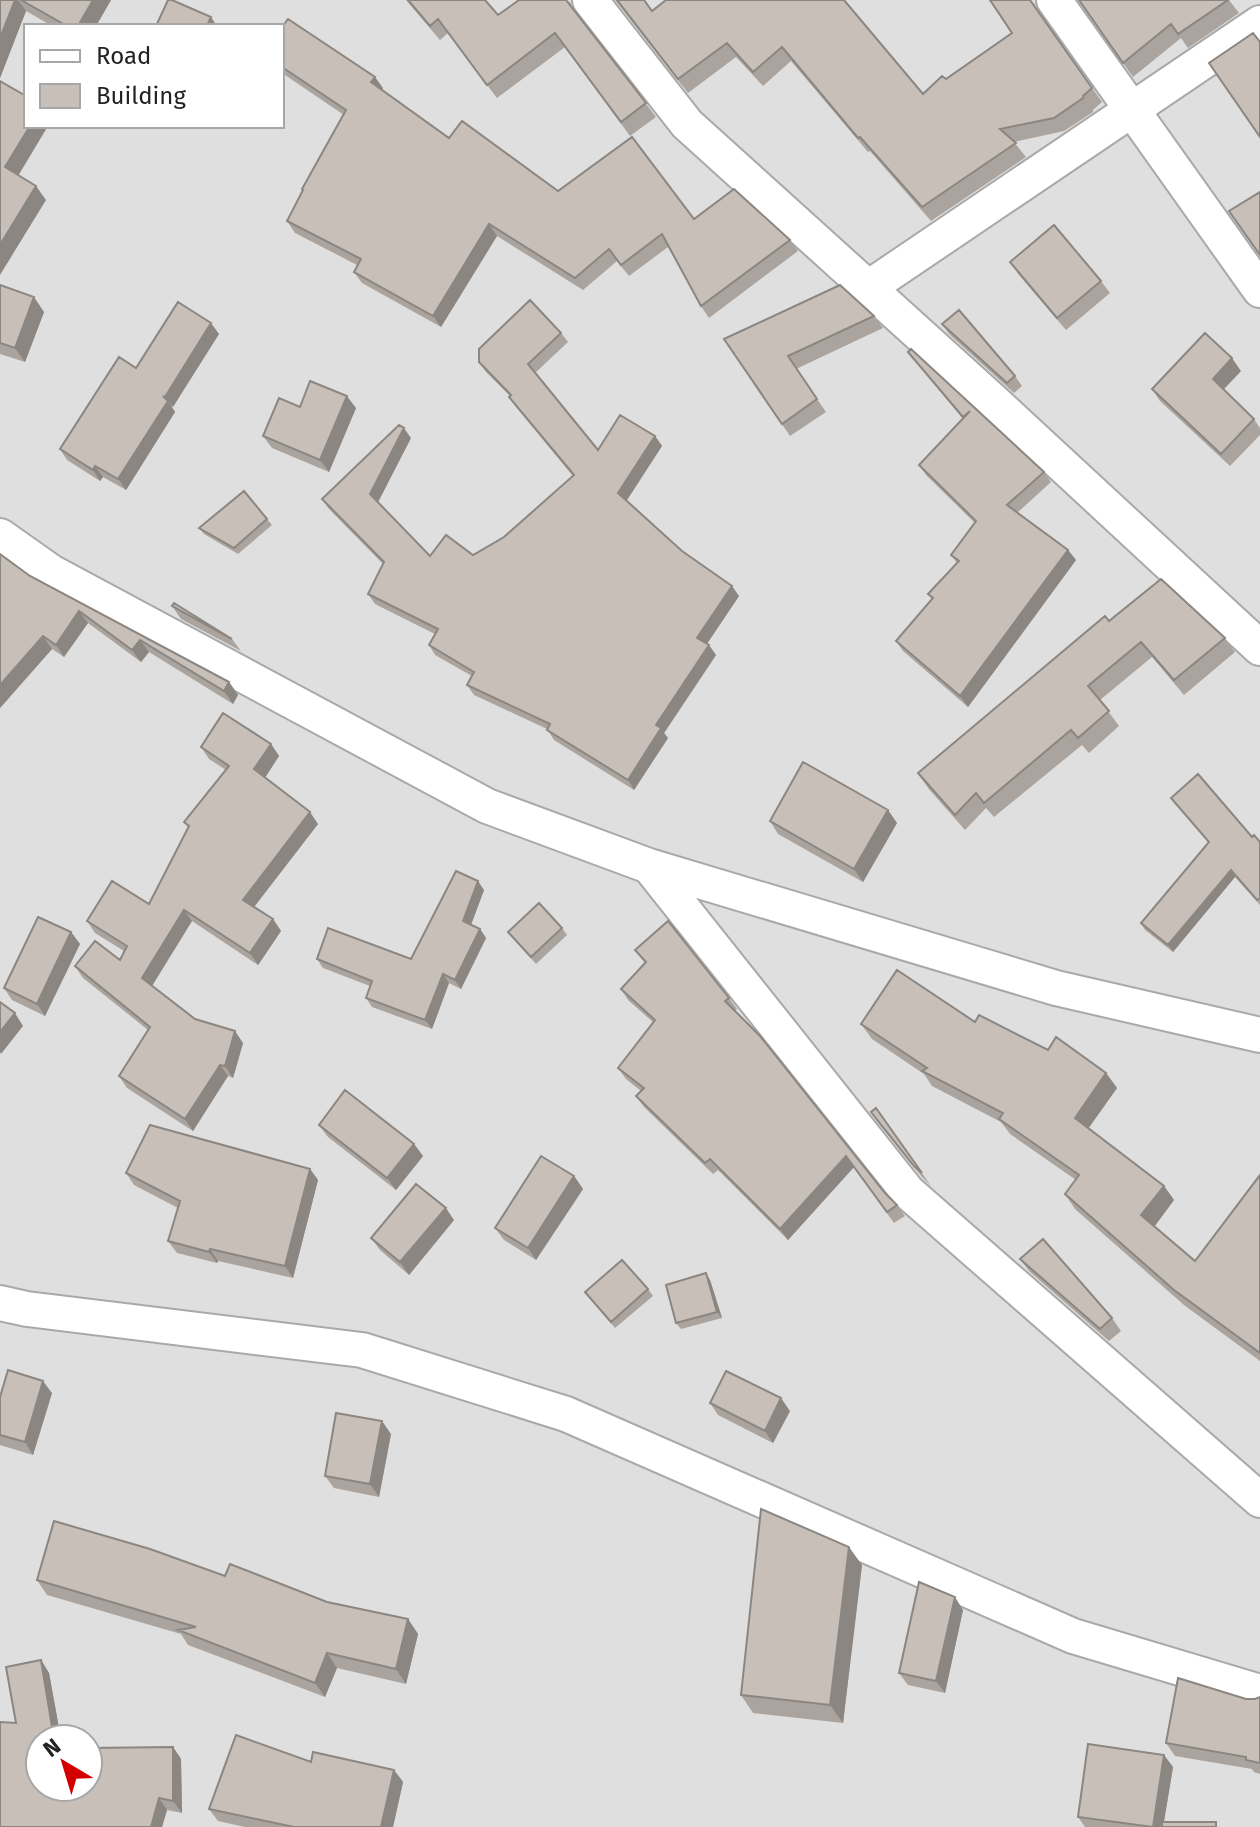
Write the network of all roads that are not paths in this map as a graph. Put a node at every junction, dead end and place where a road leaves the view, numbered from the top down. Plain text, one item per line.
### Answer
1 (590, 0) edge
2 (1054, 0) edge
3 (1260, 23) edge
4 (1132, 109) junction
5 (868, 288) junction
6 (1260, 290) edge
7 (0, 536) edge
8 (1260, 648) edge
9 (649, 866) junction
10 (1260, 1035) edge
11 (0, 1303) edge
12 (1260, 1500) edge
13 (1260, 1692) edge

1 - 5 street
2 - 4 street
3 - 4 street
4 - 5 street
4 - 6 street
5 - 8 street
7 - 9 street
9 - 10 street
9 - 12 street
11 - 13 street

